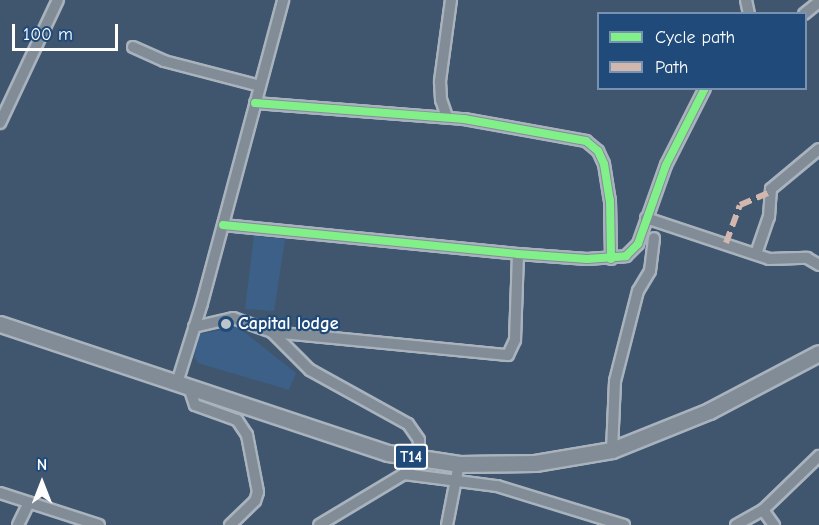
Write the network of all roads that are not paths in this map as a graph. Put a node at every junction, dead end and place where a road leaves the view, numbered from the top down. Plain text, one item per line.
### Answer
1 (58, 0) edge
2 (283, 0) edge
3 (451, 0) edge
4 (819, 2) edge
5 (806, 12) edge
6 (134, 47) dead end
7 (260, 86) junction
8 (704, 90) edge
9 (255, 103) junction
10 (447, 117) junction
11 (0, 123) edge
12 (819, 149) edge
13 (646, 218) junction
14 (223, 225) junction
15 (669, 226) junction
16 (654, 238) junction
17 (638, 244) junction
18 (518, 254) junction
19 (756, 254) junction
20 (611, 259) junction
21 (819, 265) edge
22 (0, 324) edge
23 (194, 327) junction
24 (272, 332) junction
25 (819, 353) edge
26 (183, 385) junction
27 (612, 450) junction
28 (819, 456) edge
29 (418, 458) junction
30 (459, 464) junction
31 (404, 474) junction
32 (458, 482) junction
33 (0, 493) edge
34 (30, 502) junction
35 (762, 510) junction
36 (18, 525) edge
37 (99, 525) edge
38 (230, 525) edge
39 (319, 525) edge
40 (447, 525) edge
41 (624, 525) edge
42 (736, 525) edge
43 (774, 525) edge

1 - 11 street
2 - 7 street
3 - 10 street
4 - 5 street
6 - 7 street
7 - 9 street
8 - 13 street
9 - 10 street
9 - 14 street
10 - 20 street
12 - 19 street
13 - 15 street
13 - 17 street
14 - 18 street
14 - 23 street
15 - 16 street
15 - 19 street
16 - 17 street
16 - 27 street
17 - 20 street
18 - 20 street
18 - 24 street
19 - 21 street
22 - 26 highway, T14
23 - 24 street
23 - 26 street
24 - 29 street
25 - 27 highway, T14
26 - 29 highway, T14
26 - 38 street
27 - 30 highway, T14
28 - 35 street
29 - 30 highway, T14
29 - 31 street
30 - 32 street
31 - 32 street
31 - 39 street
32 - 40 street
32 - 41 street
33 - 34 street
34 - 36 street
34 - 37 street
35 - 42 street
35 - 43 street

